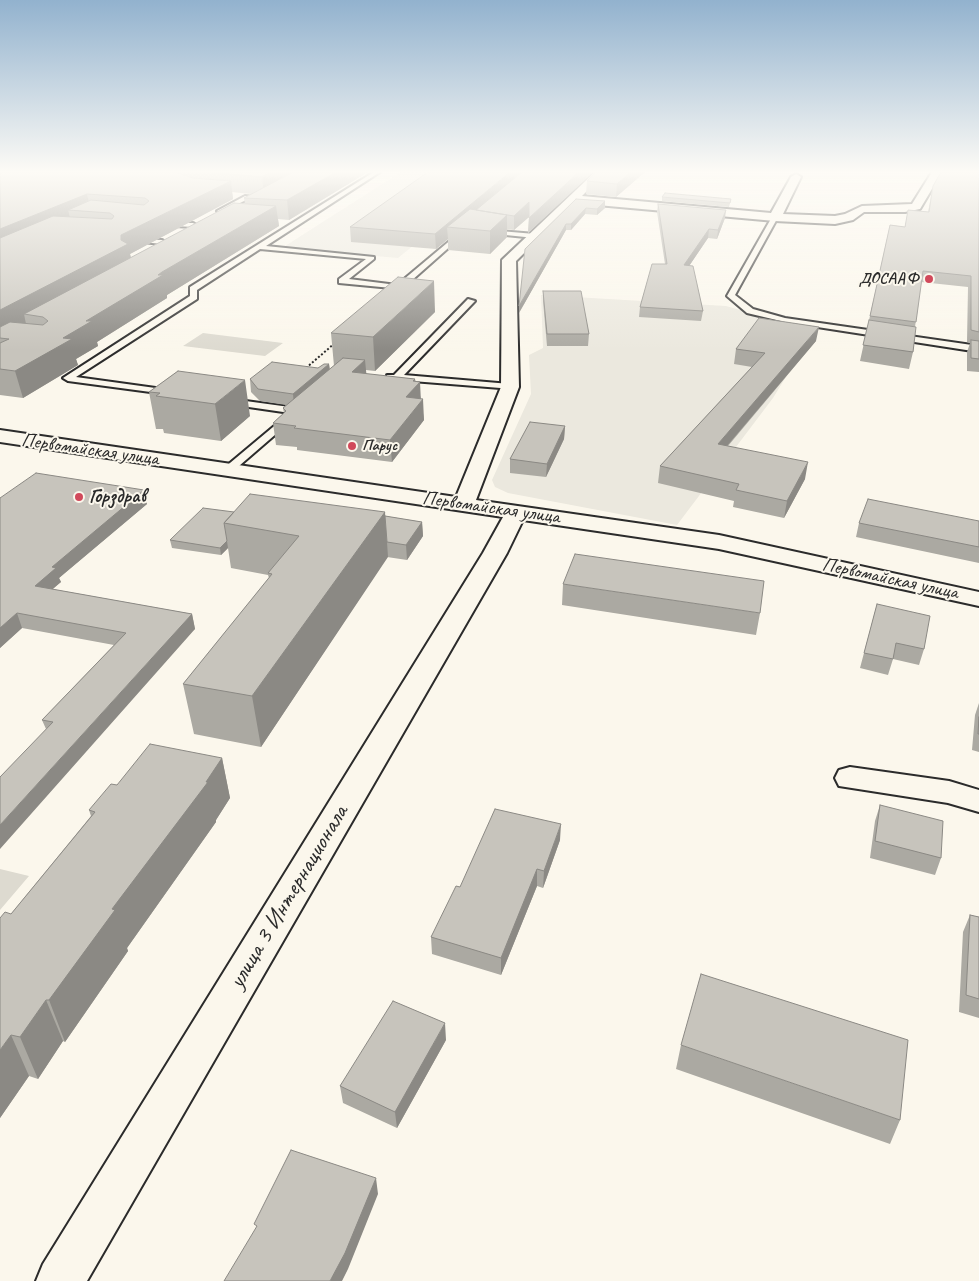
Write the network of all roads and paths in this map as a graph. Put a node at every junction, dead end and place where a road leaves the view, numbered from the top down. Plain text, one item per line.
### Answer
1 (182, 232) edge
2 (278, 232) edge
3 (463, 232) edge
4 (497, 232) edge
5 (539, 232) edge
6 (767, 232) edge
7 (178, 234) edge
8 (535, 236) junction
9 (170, 238) edge
10 (142, 240) edge
11 (162, 242) junction
12 (257, 247) junction
13 (145, 251) edge
14 (471, 301) dead end
15 (334, 343) dead end
16 (979, 349) edge
17 (90, 352) edge
18 (105, 353) junction
19 (306, 368) edge
20 (378, 376) edge
21 (396, 378) junction
22 (510, 387) junction
23 (182, 394) edge
24 (221, 400) edge
25 (0, 436) edge
26 (228, 470) junction
27 (464, 504) junction
28 (517, 511) junction
29 (979, 599) edge
30 (850, 778) dead end
31 (979, 801) edge
32 (60, 1281) edge

1 - 7 lane
2 - 12 lane
3 - 12 lane
4 - 8 lane
5 - 8 street
6 - 16 lane
8 - 22 street
9 - 11 lane
10 - 11 lane
11 - 13 lane
12 - 18 lane
14 - 21 lane
15 - 19 path
17 - 18 lane
18 - 23 lane
20 - 21 lane
21 - 22 lane
22 - 27 street
24 - 26 lane
25 - 26 street, Первомайская улица
26 - 27 street, Первомайская улица
27 - 28 street, Первомайская улица
28 - 29 street, Первомайская улица
28 - 32 street, улица 3 Интернационала
30 - 31 street

